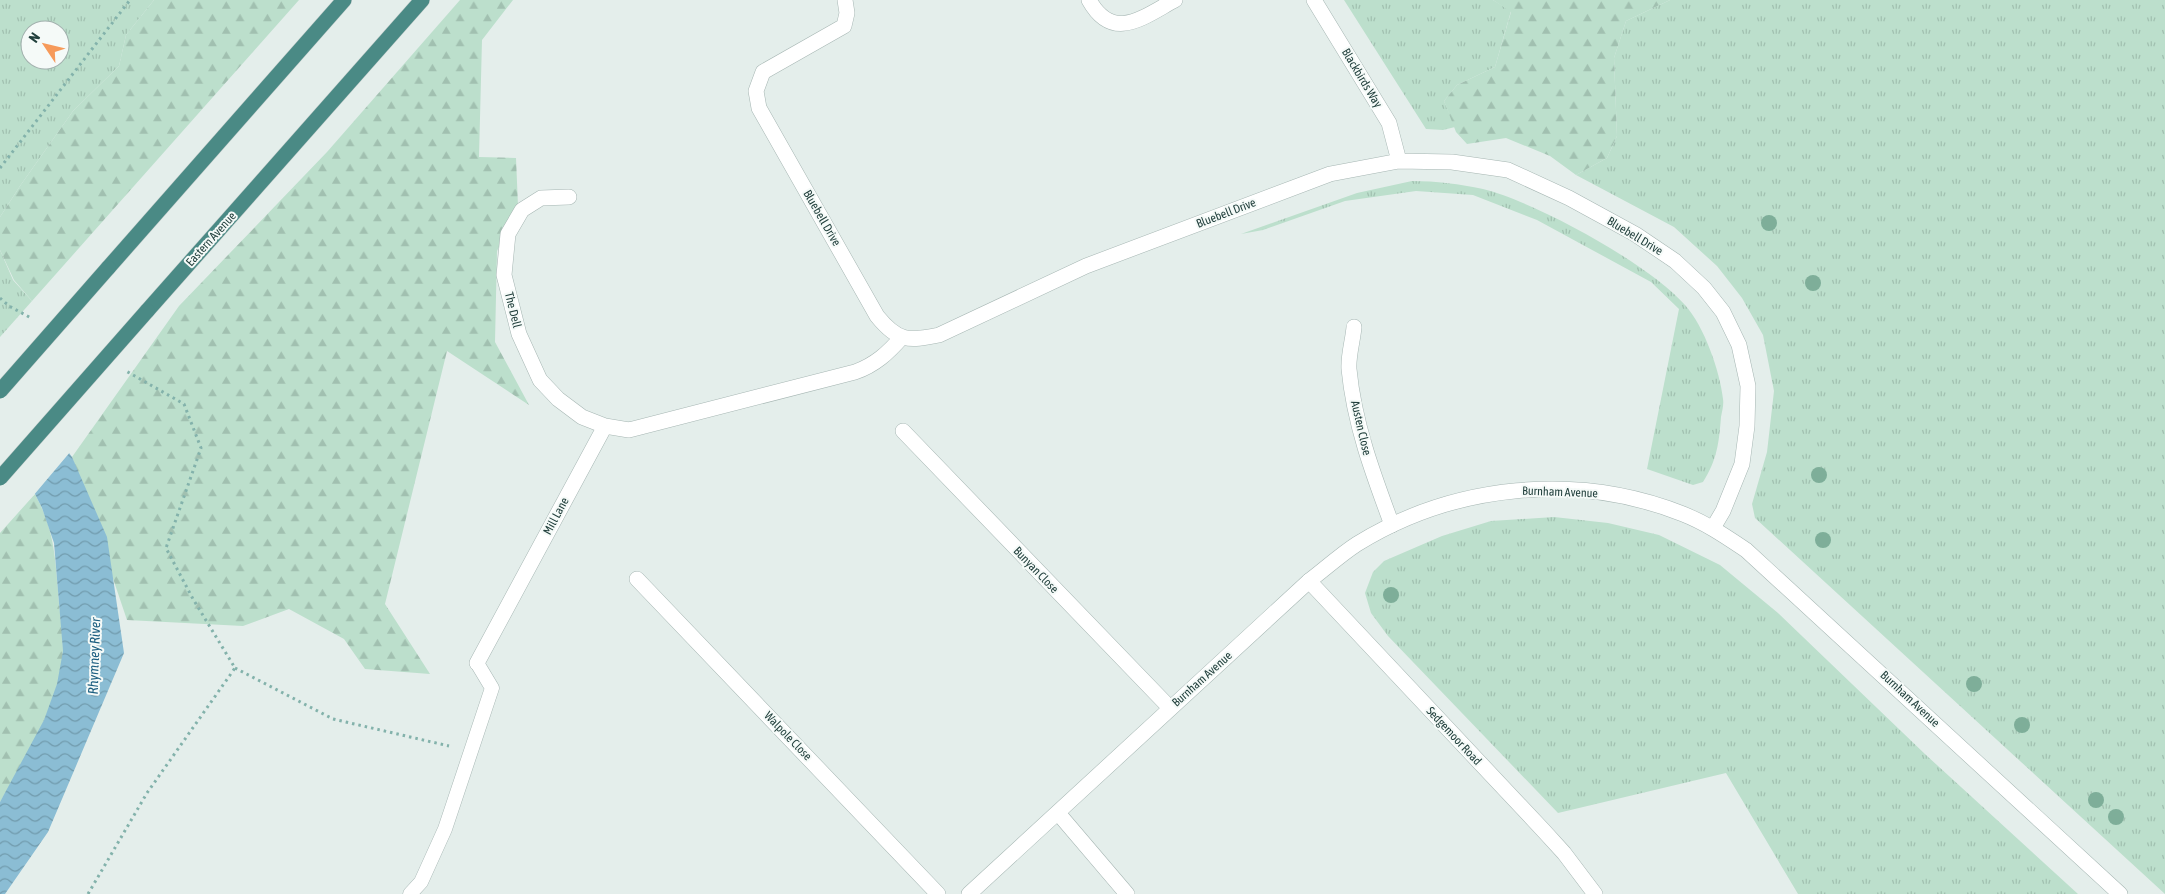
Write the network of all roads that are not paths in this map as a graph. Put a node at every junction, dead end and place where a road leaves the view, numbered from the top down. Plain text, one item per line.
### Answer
1 (344, 0) edge
2 (422, 0) edge
3 (845, 0) edge
4 (1089, 0) edge
5 (1176, 0) edge
6 (1314, 0) edge
7 (1399, 161) junction
8 (569, 197) dead end
9 (1354, 327) dead end
10 (902, 337) junction
11 (0, 391) edge
12 (604, 426) junction
13 (903, 431) dead end
14 (0, 478) edge
15 (1392, 525) junction
16 (1713, 528) junction
17 (637, 579) dead end
18 (1309, 582) junction
19 (477, 664) joint
20 (1170, 708) junction
21 (1058, 813) junction
22 (410, 894) edge
23 (938, 894) edge
24 (969, 894) edge
25 (1127, 894) edge
26 (1595, 894) edge
27 (2120, 894) edge

1 - 11 highway, bridge
2 - 14 highway, Eastern Avenue, bridge
3 - 10 street, Bluebell Drive
4 - 5 street
6 - 7 street, Blackbirds Way
7 - 10 street, Bluebell Drive
7 - 16 street, Bluebell Drive
8 - 12 street, The Dell
9 - 15 street, Austen Close
10 - 12 street
12 - 19 street, Mill Lane
13 - 20 street, Bunyan Close
15 - 16 street, Burnham Avenue
15 - 18 street, Burnham Avenue
16 - 27 street, Burnham Avenue
17 - 23 street, Walpole Close
18 - 20 street, Burnham Avenue
18 - 26 street, Sedgemoor Road
19 - 22 lane, Mill Lane
20 - 21 street, Burnham Avenue
21 - 24 street, Burnham Avenue
21 - 25 street

